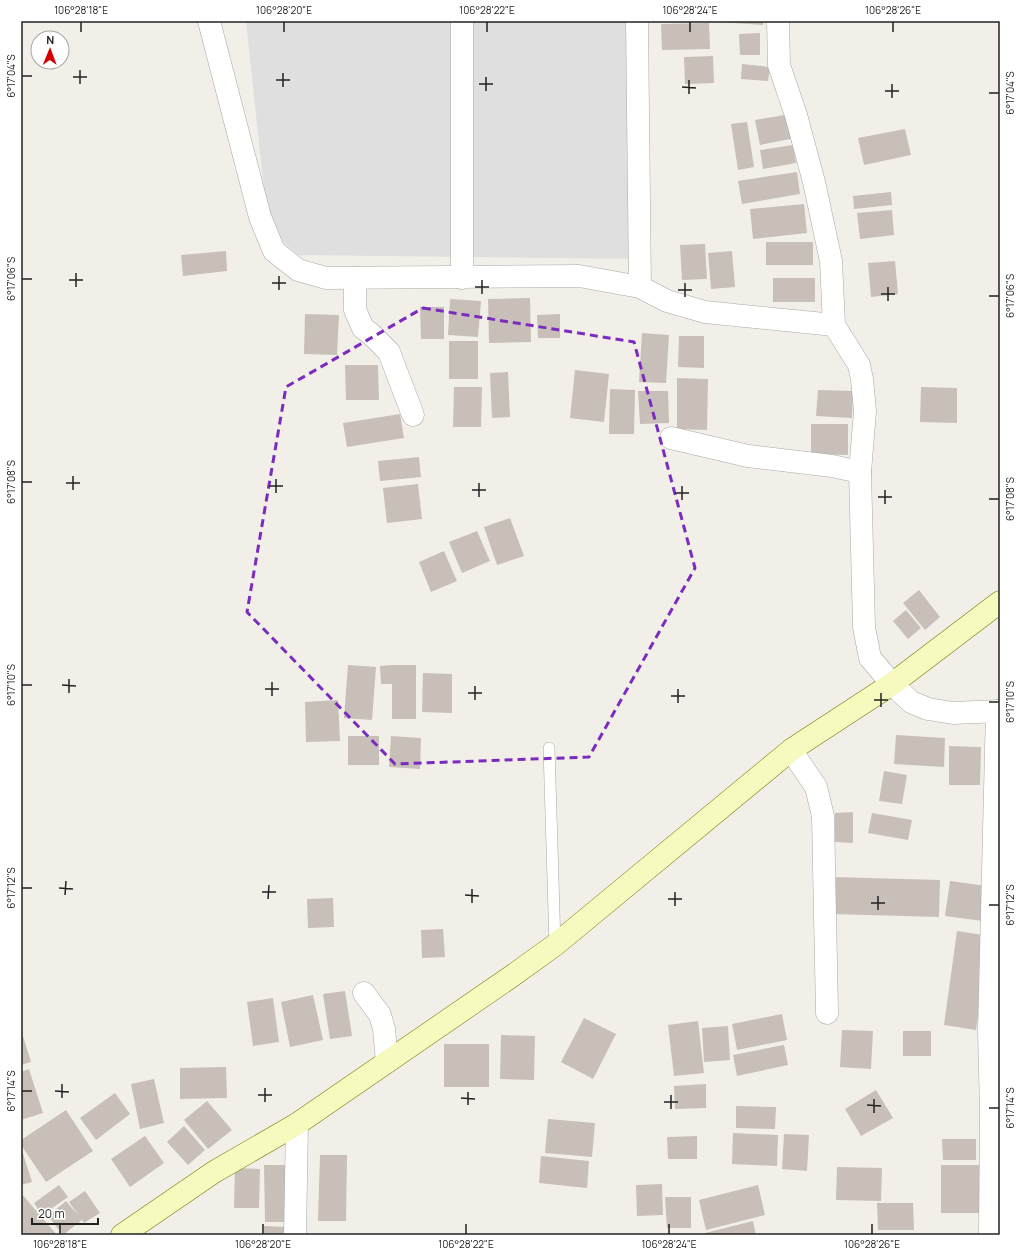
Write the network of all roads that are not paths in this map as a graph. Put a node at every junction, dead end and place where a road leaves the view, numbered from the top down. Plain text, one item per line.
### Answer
1 (209, 21) edge
2 (462, 21) edge
3 (637, 21) edge
4 (778, 21) edge
5 (355, 278) junction
6 (462, 278) junction
7 (640, 287) junction
8 (834, 325) junction
9 (413, 415) dead end
10 (670, 438) dead end
11 (860, 472) junction
12 (1000, 602) edge
13 (892, 684) junction
14 (998, 711) edge
15 (549, 748) dead end
16 (791, 750) junction
17 (555, 945) junction
18 (996, 951) edge
19 (364, 993) dead end
20 (827, 1013) dead end
21 (387, 1062) junction
22 (297, 1124) junction
23 (122, 1235) edge
24 (295, 1235) edge
25 (990, 1235) edge

1 - 5 street
2 - 6 street
3 - 7 street
4 - 8 street
5 - 6 street
5 - 9 street
6 - 7 street
7 - 8 street
8 - 11 street
10 - 11 street
11 - 13 street
12 - 13 street
13 - 14 street
13 - 16 street
14 - 18 street
15 - 17 lane
16 - 17 street
16 - 20 street
17 - 21 street
18 - 25 street
19 - 21 street
21 - 22 street
22 - 23 street
22 - 24 street

